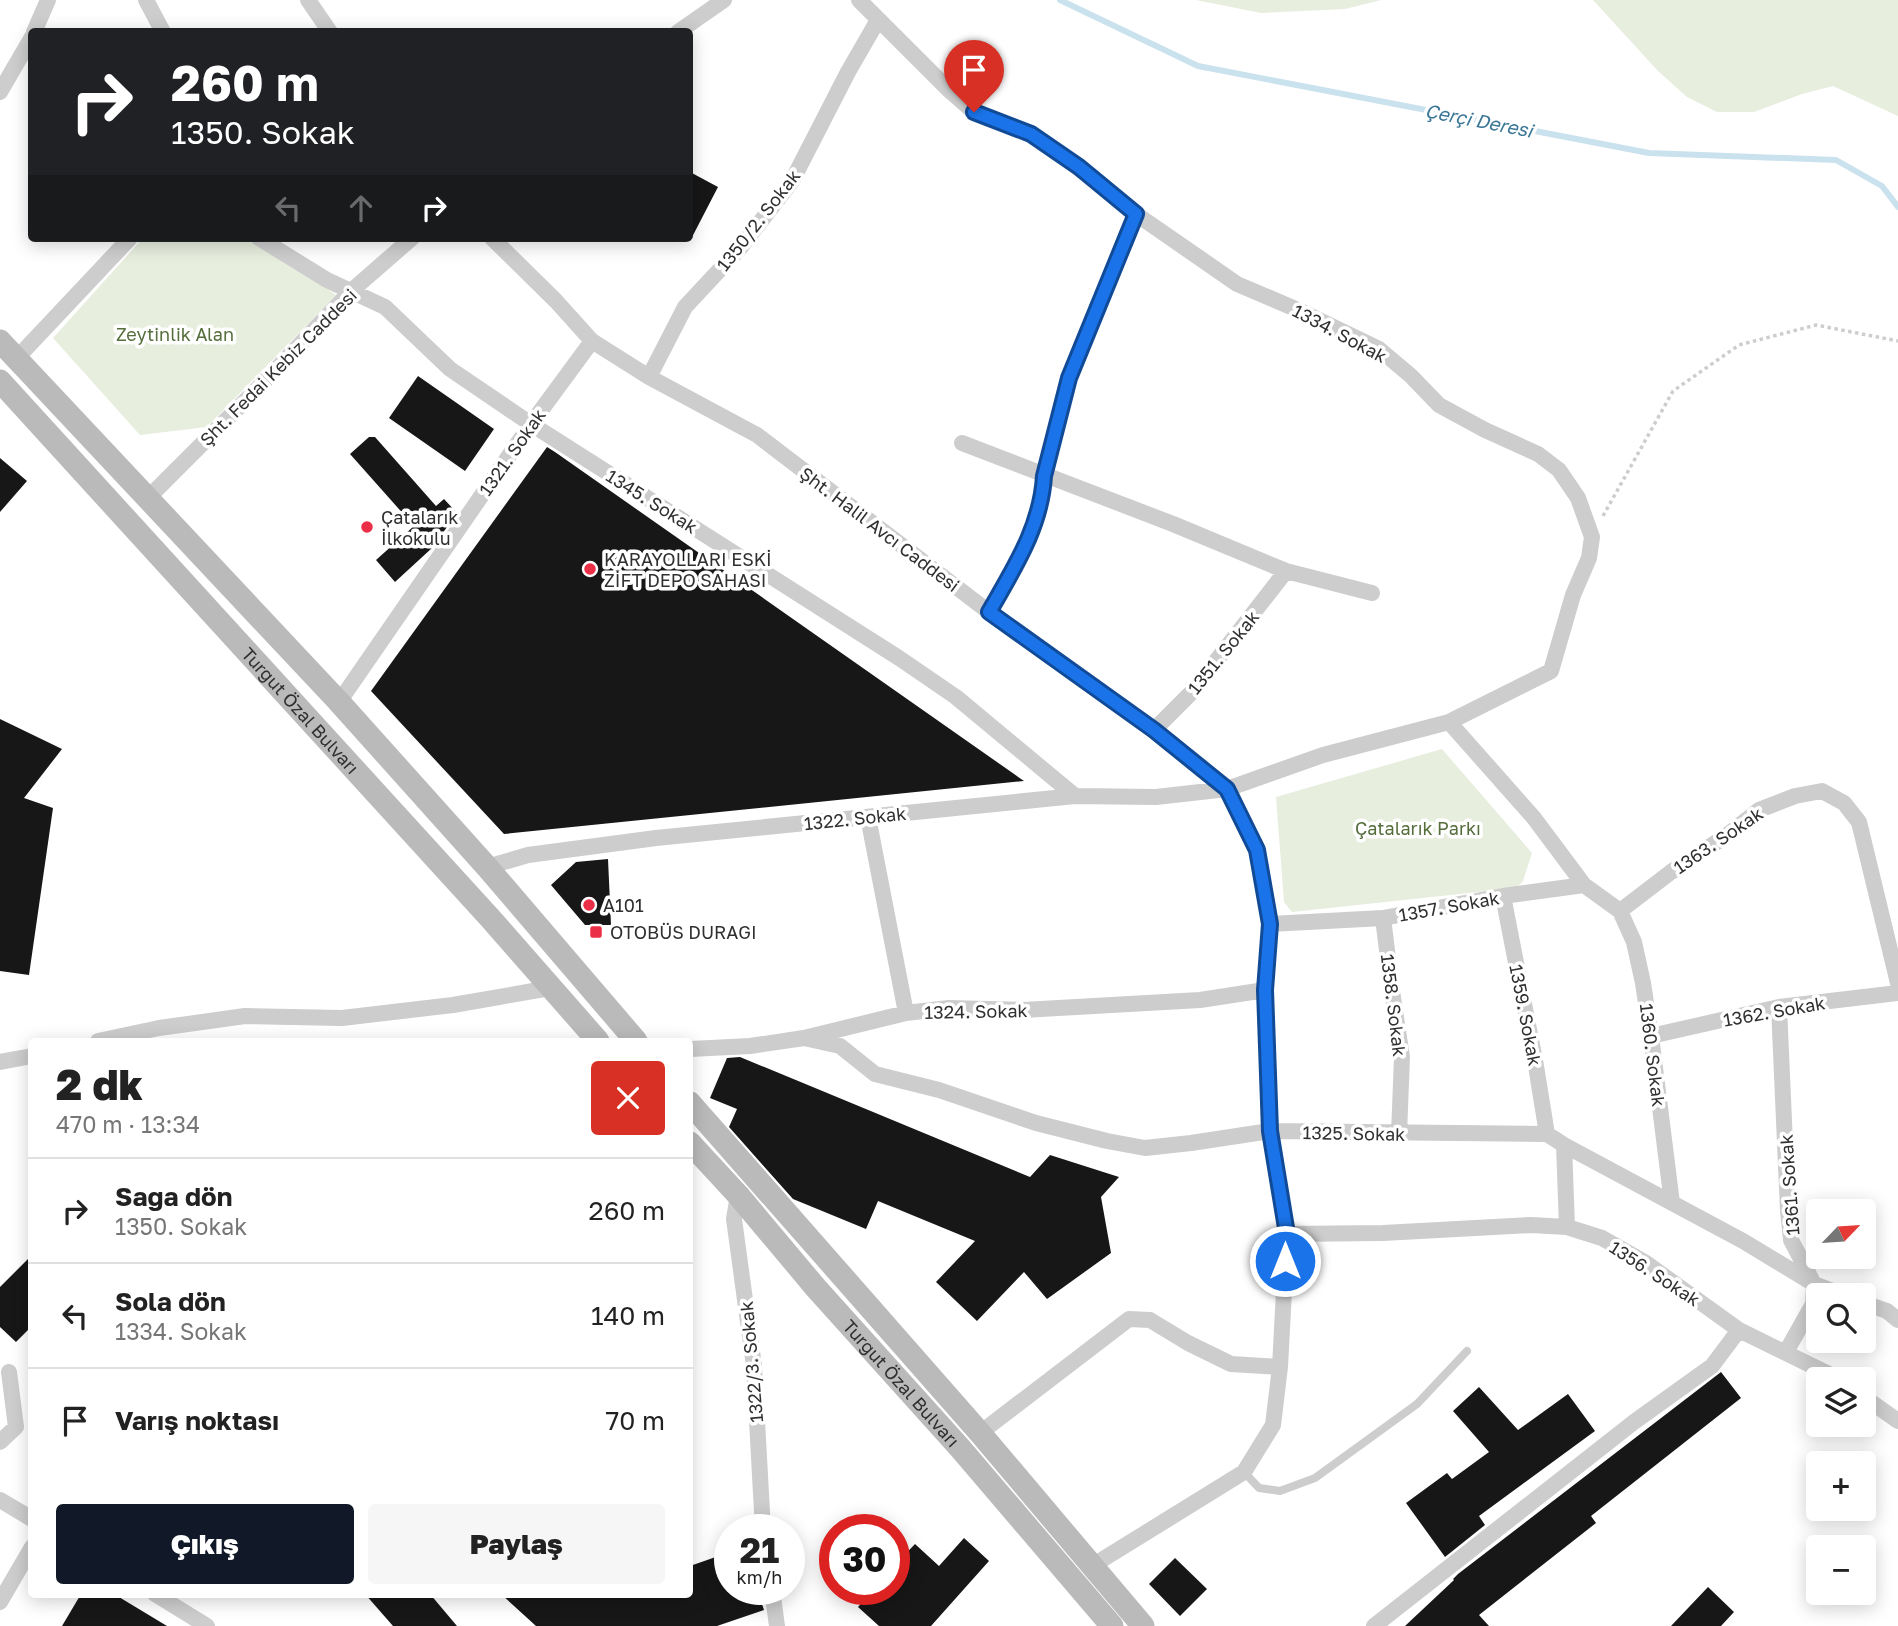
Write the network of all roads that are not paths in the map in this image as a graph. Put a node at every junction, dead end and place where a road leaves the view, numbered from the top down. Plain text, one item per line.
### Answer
1 (48, 0) edge
2 (146, 0) edge
3 (308, 0) edge
4 (724, 0) edge
5 (859, 0) edge
6 (878, 20) junction
7 (36, 28) edge
8 (161, 28) edge
9 (327, 28) edge
10 (684, 28) edge
11 (28, 44) edge
12 (0, 92) edge
13 (1136, 214) junction
14 (126, 242) edge
15 (265, 242) edge
16 (407, 242) edge
17 (496, 242) edge
18 (350, 292) junction
19 (0, 341) edge
20 (592, 341) junction
21 (16, 359) junction
22 (649, 377) junction
23 (0, 381) edge
24 (531, 424) junction
25 (962, 443) dead end
26 (1044, 476) junction
27 (147, 499) junction
28 (1286, 570) junction
29 (1372, 593) dead end
30 (989, 612) junction
31 (339, 702) junction
32 (1449, 722) junction
33 (1154, 730) junction
34 (1227, 789) junction
35 (1075, 796) junction
36 (868, 817) junction
37 (486, 867) junction
38 (1584, 885) junction
39 (1503, 896) junction
40 (1620, 911) junction
41 (1383, 918) junction
42 (1270, 924) junction
43 (1898, 983) edge
44 (550, 988) junction
45 (1265, 990) junction
46 (1898, 993) edge
47 (1779, 1006) junction
48 (906, 1013) junction
49 (1651, 1036) junction
50 (112, 1038) edge
51 (595, 1038) edge
52 (633, 1038) edge
53 (804, 1038) junction
54 (693, 1049) edge
55 (28, 1057) edge
56 (0, 1062) edge
57 (693, 1106) edge
58 (1270, 1131) junction
59 (1399, 1134) junction
60 (1547, 1134) junction
61 (1564, 1145) junction
62 (693, 1146) edge
63 (738, 1195) junction
64 (1672, 1203) junction
65 (1567, 1227) junction
66 (1287, 1234) junction
67 (1812, 1283) edge
68 (1813, 1283) edge
69 (1876, 1307) edge
70 (1806, 1316) edge
71 (1898, 1320) edge
72 (1739, 1331) junction
73 (1467, 1350) dead end
74 (1786, 1352) junction
75 (1280, 1367) junction
76 (1815, 1367) edge
77 (9, 1372) dead end
78 (1876, 1405) edge
79 (1897, 1418) edge
80 (980, 1433) junction
81 (0, 1442) edge
82 (1244, 1472) junction
83 (0, 1500) edge
84 (762, 1514) edge
85 (28, 1517) edge
86 (28, 1554) edge
87 (1092, 1566) junction
88 (161, 1598) edge
89 (0, 1602) edge
90 (774, 1605) edge
91 (206, 1626) edge
92 (777, 1626) edge
93 (1112, 1626) edge
94 (1143, 1626) edge
95 (1374, 1626) edge

1 - 7 street
2 - 8 street
3 - 9 street
4 - 10 street
5 - 6 street, 1334. Sokak
6 - 13 street, 1334. Sokak
6 - 22 street, 1350/2. Sokak
11 - 12 street
13 - 26 street
13 - 32 street, 1334. Sokak
14 - 21 street
15 - 18 street, 1345. Sokak
16 - 18 street, Şht. Fedai Kebiz Caddesi
17 - 20 street, Şht. Halil Avcı Caddesi
18 - 24 street, 1345. Sokak
18 - 27 street, Şht. Fedai Kebiz Caddesi
19 - 21 main road, Turgut Özal Bulvarı
20 - 22 street, Şht. Halil Avcı Caddesi
20 - 24 street, 1321. Sokak
21 - 27 main road, Turgut Özal Bulvarı
22 - 30 street, Şht. Halil Avcı Caddesi
23 - 44 main road, Turgut Özal Bulvarı
24 - 31 street, 1321. Sokak
24 - 35 street, 1345. Sokak
25 - 26 street
26 - 28 street
26 - 30 street
27 - 31 main road, Turgut Özal Bulvarı
28 - 29 street
28 - 33 street, 1351. Sokak
30 - 33 street, Şht. Halil Avcı Caddesi
31 - 37 main road, Turgut Özal Bulvarı
32 - 34 street
32 - 38 street
33 - 34 street, Şht. Halil Avcı Caddesi
34 - 35 street, 1322. Sokak
34 - 42 street, Şht. Halil Avcı Caddesi
35 - 36 street, 1322. Sokak
36 - 37 street, 1322. Sokak
36 - 48 street
37 - 52 main road, Turgut Özal Bulvarı
38 - 39 street, 1357. Sokak
38 - 40 street
39 - 41 street, 1357. Sokak
39 - 60 street, 1359. Sokak
40 - 43 street, 1363. Sokak
40 - 49 street, 1360. Sokak
41 - 42 street, 1357. Sokak
41 - 59 street, 1358. Sokak
42 - 45 street, Şht. Halil Avcı Caddesi
44 - 50 street
44 - 51 main road, Turgut Özal Bulvarı
45 - 48 street, 1324. Sokak
45 - 58 street, Şht. Halil Avcı Caddesi
46 - 47 street, 1362. Sokak
47 - 49 street, 1362. Sokak
47 - 68 street, 1361. Sokak
48 - 53 street, 1324. Sokak
49 - 64 street, 1360. Sokak
53 - 54 street, 1324. Sokak
53 - 58 street, 1325. Sokak
55 - 56 street
57 - 80 main road
58 - 59 street, 1325. Sokak
58 - 66 street, Şht. Halil Avcı Caddesi
59 - 60 street, 1325. Sokak
60 - 61 street
61 - 64 street
61 - 65 street
62 - 63 main road, Turgut Özal Bulvarı
63 - 84 street, 1322/3. Sokak
63 - 93 main road, Turgut Özal Bulvarı
64 - 67 street
65 - 66 street, 1356. Sokak
65 - 72 street, 1356. Sokak
66 - 75 street, Şht. Halil Avcı Caddesi
69 - 71 street
70 - 74 street
72 - 74 street, 1356. Sokak
72 - 95 street
73 - 82 lane
74 - 76 street, 1356. Sokak
75 - 80 street
75 - 82 street, Şht. Halil Avcı Caddesi
77 - 81 street
78 - 79 street
80 - 87 main road
82 - 87 street
83 - 85 street
86 - 89 street
87 - 94 main road
88 - 91 street
90 - 92 street

